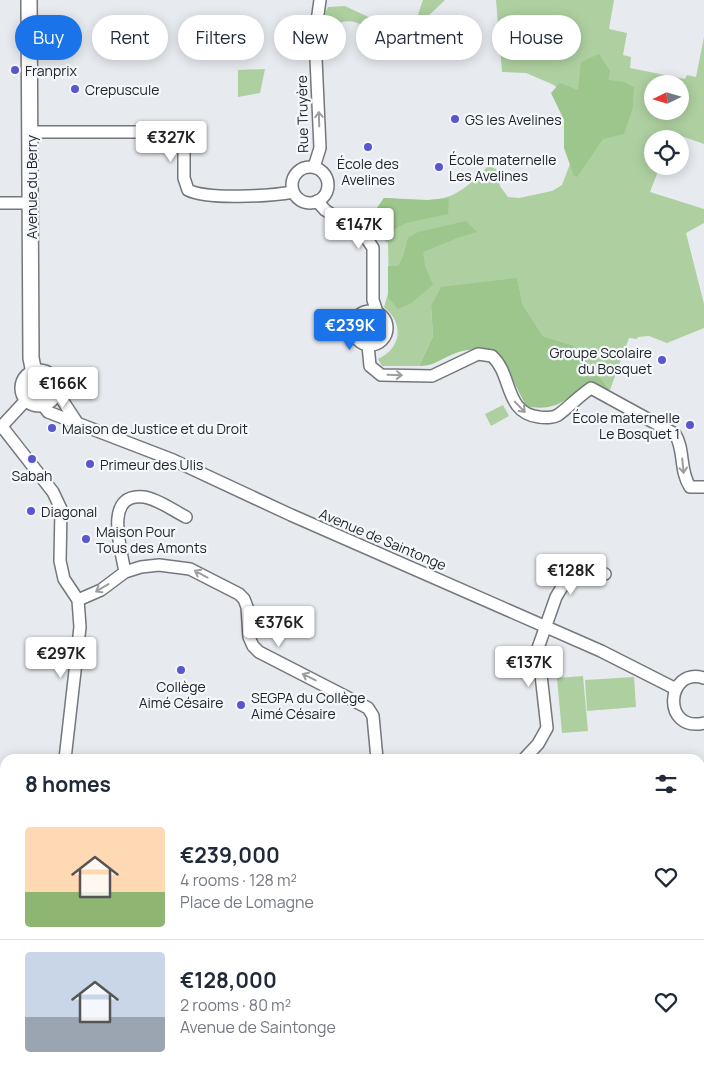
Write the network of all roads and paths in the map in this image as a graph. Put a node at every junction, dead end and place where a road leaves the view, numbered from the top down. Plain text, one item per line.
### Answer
1 (29, 0) edge
2 (320, 0) edge
3 (31, 132) junction
4 (314, 167) junction
5 (293, 192) junction
6 (317, 201) junction
7 (0, 202) edge
8 (31, 203) junction
9 (377, 312) junction
10 (368, 345) junction
11 (34, 374) junction
12 (55, 389) junction
13 (28, 399) junction
14 (42, 404) junction
15 (76, 421) junction
16 (1, 428) edge
17 (704, 487) edge
18 (186, 517) dead end
19 (125, 572) junction
20 (605, 574) dead end
21 (78, 600) junction
22 (545, 626) junction
23 (704, 678) edge
24 (676, 688) junction
25 (704, 723) edge
26 (66, 754) edge
27 (377, 754) edge
28 (529, 754) edge

1 - 3 street, Avenue du Berry
4 -> 2 street, Rue Truyère
3 - 5 street
3 - 8 street, Avenue du Berry
4 - 5 street
4 - 6 street
5 - 6 street
6 - 9 street
7 - 8 street
8 - 11 street, Avenue du Berry
9 - 10 street
9 - 10 street
10 -> 17 street
11 - 12 street
11 - 13 street
12 - 14 street
12 - 15 street
13 - 14 street
13 - 16 street
14 - 15 street, Avenue de Saintonge
15 - 22 street, Avenue de Saintonge
16 - 21 street
18 - 19 street
19 -> 21 street
27 -> 19 street
20 - 22 street
21 - 26 street
22 - 24 street, Avenue de Saintonge
22 - 28 street
23 - 24 street
24 - 25 street

